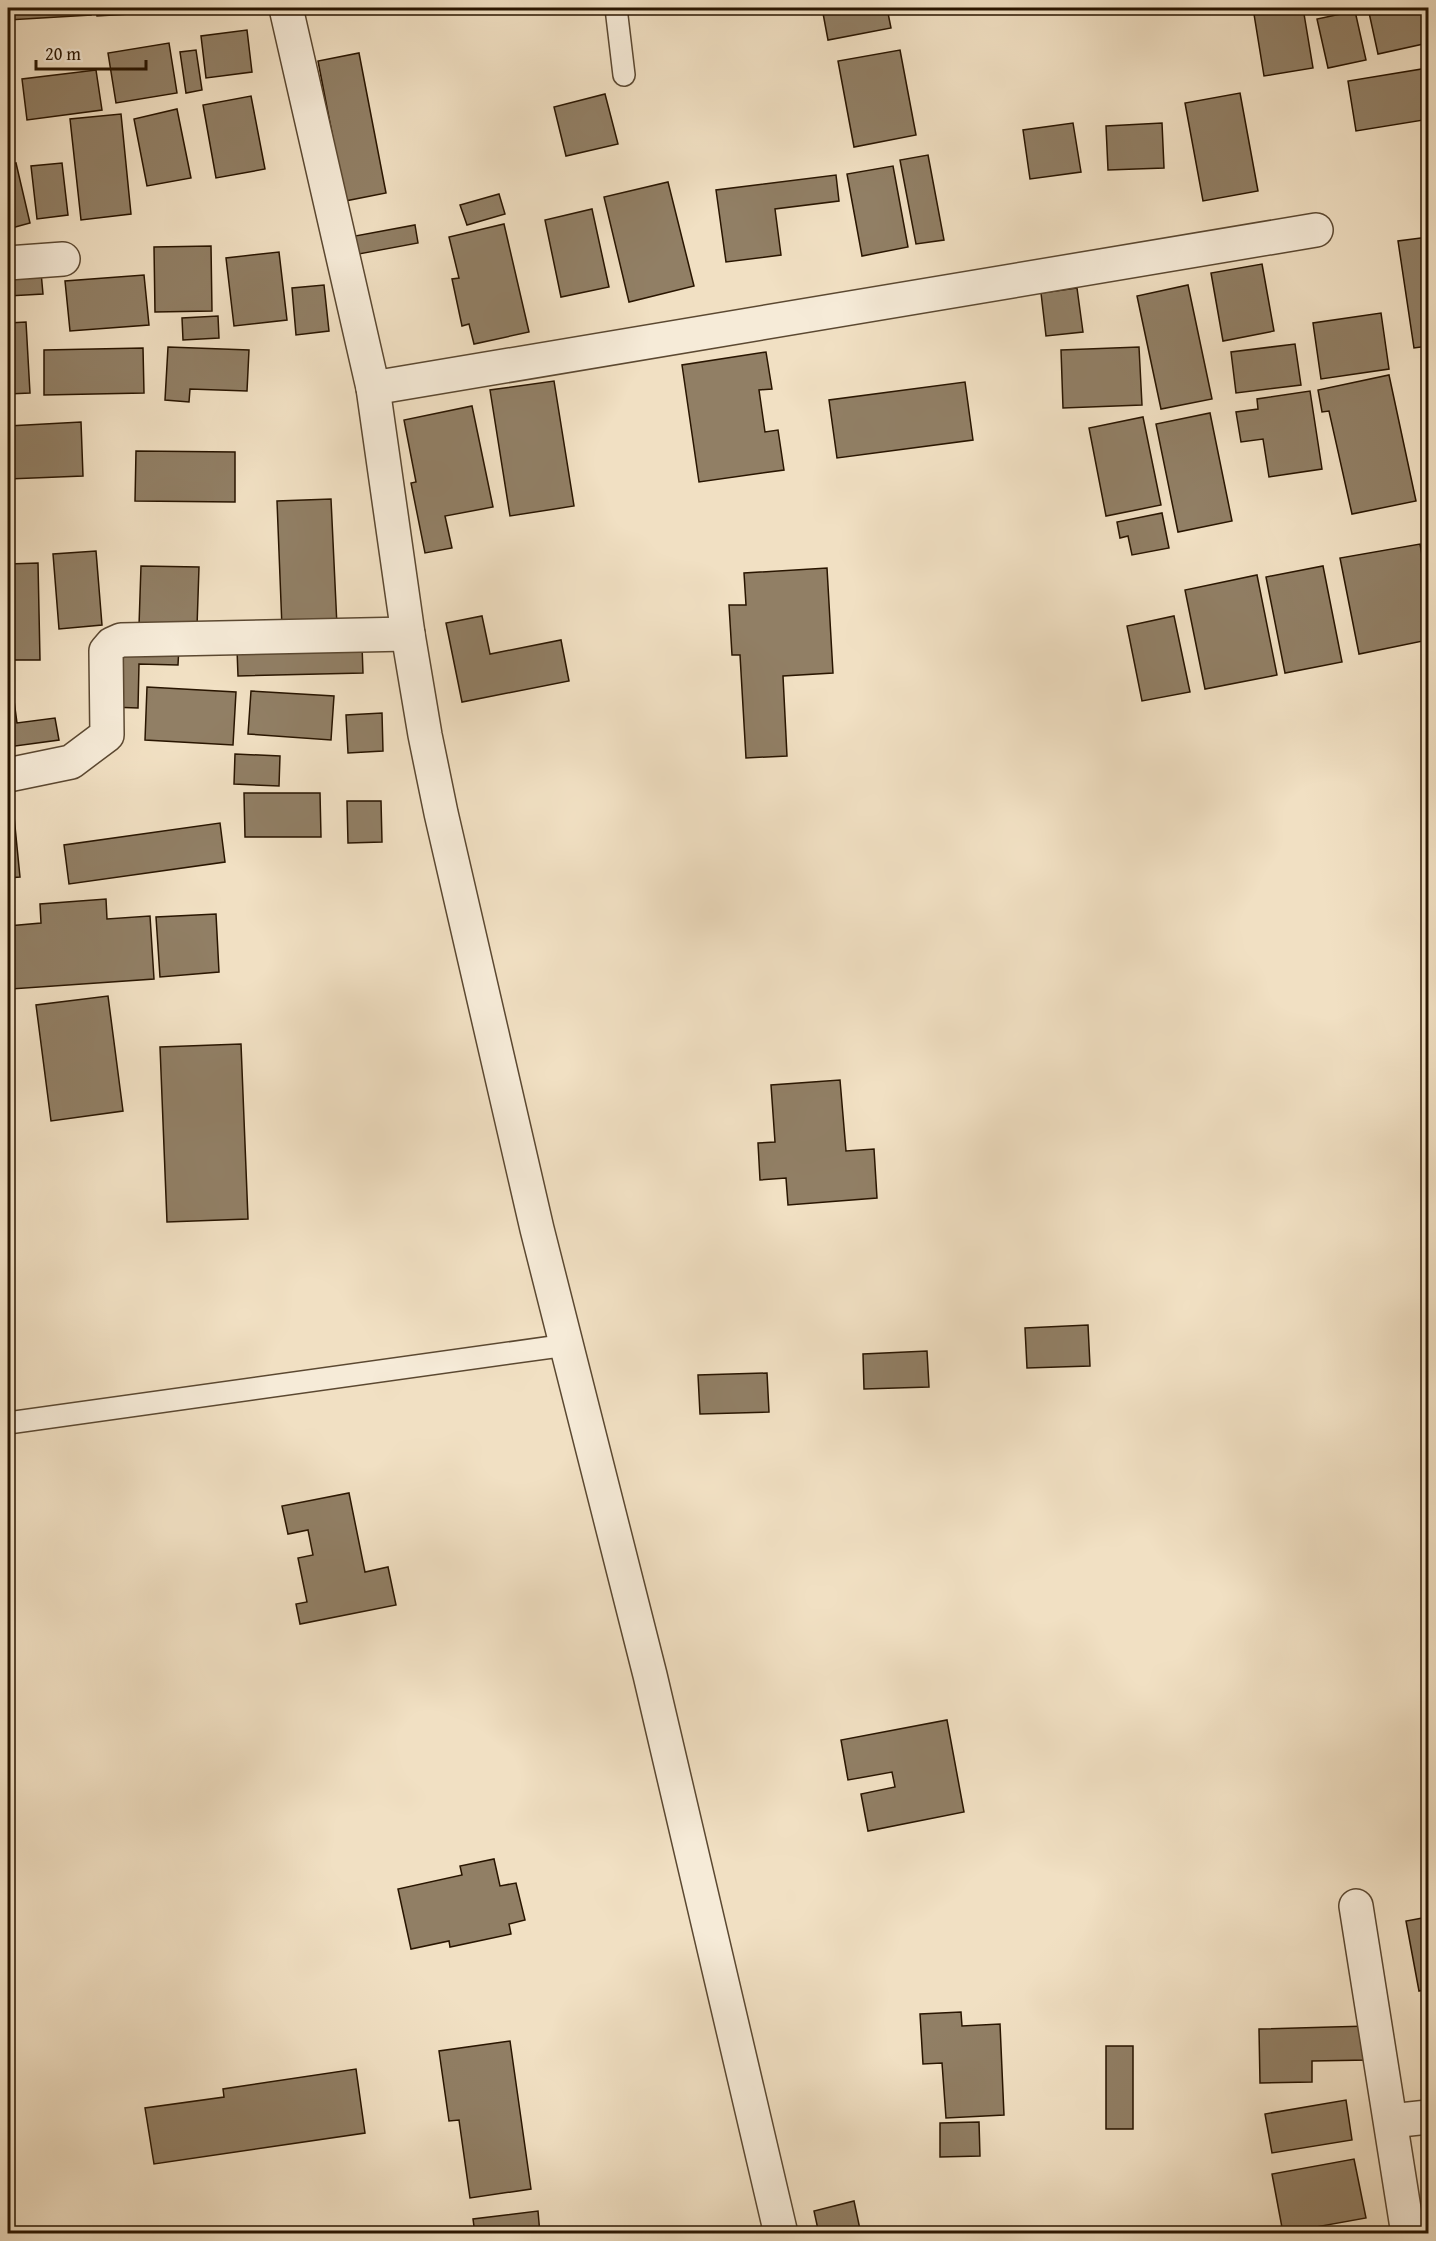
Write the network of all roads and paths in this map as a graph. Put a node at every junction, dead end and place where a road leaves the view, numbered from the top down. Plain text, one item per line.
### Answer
1 (286, 8) edge
2 (616, 8) edge
3 (624, 75) dead end
4 (1316, 230) dead end
5 (63, 259) dead end
6 (8, 263) edge
7 (373, 388) junction
8 (408, 634) junction
9 (8, 775) edge
10 (567, 1345) junction
11 (8, 1424) edge
12 (1356, 1906) dead end
13 (1428, 2117) edge
14 (1391, 2121) junction
15 (781, 2234) edge
16 (1408, 2234) edge

1 - 7 street
2 - 3 lane
4 - 7 street
5 - 6 street
7 - 8 street
8 - 9 street
8 - 10 street
10 - 11 lane
10 - 15 street
12 - 14 street
13 - 14 street
14 - 16 street

